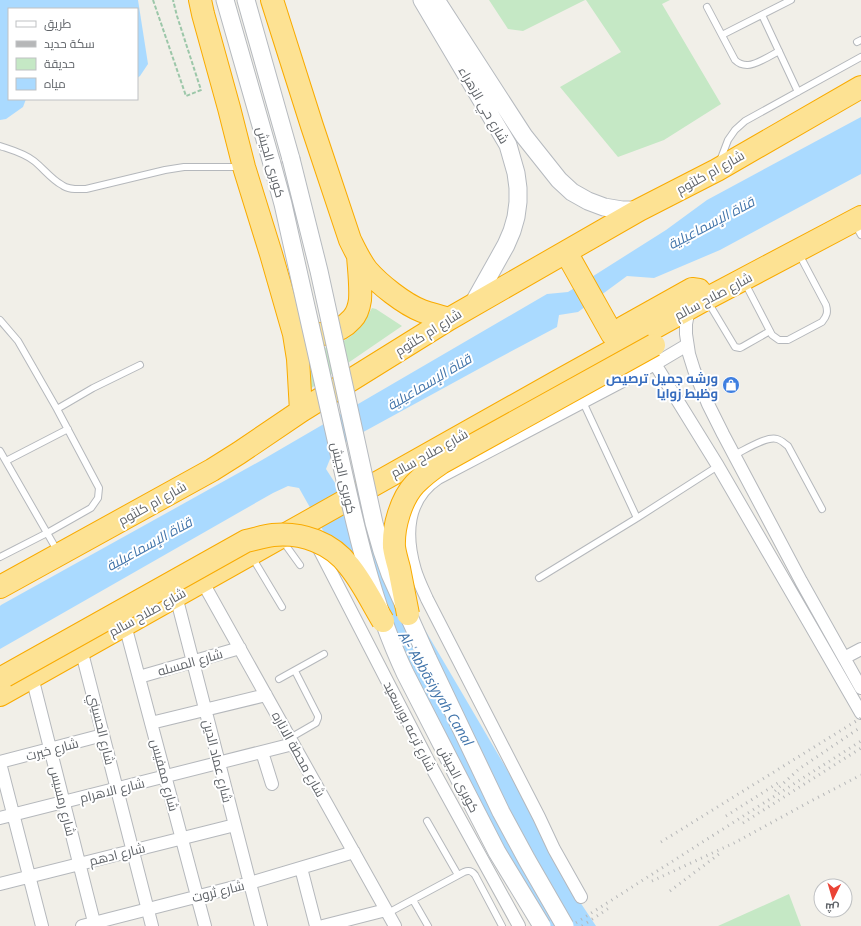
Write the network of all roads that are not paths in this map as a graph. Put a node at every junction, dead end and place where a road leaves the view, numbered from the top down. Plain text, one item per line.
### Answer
1 (200, 0) edge
2 (224, 0) edge
3 (246, 0) edge
4 (272, 0) edge
5 (422, 0) edge
6 (436, 0) edge
7 (791, 0) edge
8 (707, 7) dead end
9 (762, 15) junction
10 (722, 35) junction
11 (779, 51) junction
12 (861, 57) edge
13 (861, 87) edge
14 (798, 92) junction
15 (524, 136) junction
16 (0, 146) edge
17 (508, 146) junction
18 (244, 167) junction
19 (717, 170) junction
20 (639, 210) junction
21 (858, 225) edge
22 (797, 251) junction
23 (358, 256) junction
24 (571, 260) junction
25 (744, 280) junction
26 (474, 304) junction
27 (694, 306) junction
28 (449, 319) junction
29 (0, 320) edge
30 (609, 328) junction
31 (770, 331) junction
32 (294, 334) junction
33 (687, 345) junction
34 (654, 355) junction
35 (140, 365) dead end
36 (560, 380) junction
37 (583, 402) junction
38 (57, 409) junction
39 (301, 411) junction
40 (68, 429) junction
41 (0, 451) edge
42 (734, 455) junction
43 (6, 461) junction
44 (718, 466) junction
45 (384, 479) junction
46 (424, 489) junction
47 (822, 509) dead end
48 (636, 518) junction
49 (306, 523) junction
50 (47, 533) junction
51 (280, 537) junction
52 (60, 554) junction
53 (250, 554) junction
54 (0, 557) edge
55 (300, 564) dead end
56 (539, 578) dead end
57 (202, 581) junction
58 (0, 587) edge
59 (176, 596) junction
60 (282, 607) dead end
61 (408, 614) junction
62 (820, 614) junction
63 (383, 621) junction
64 (808, 621) junction
65 (125, 624) junction
66 (240, 648) junction
67 (81, 649) junction
68 (861, 649) edge
69 (324, 654) dead end
70 (844, 658) junction
71 (193, 661) junction
72 (294, 671) junction
73 (32, 677) junction
74 (139, 677) junction
75 (279, 679) dead end
76 (2, 683) edge
77 (861, 688) edge
78 (266, 695) junction
79 (205, 710) junction
80 (861, 713) edge
81 (151, 723) junction
82 (103, 735) junction
83 (291, 741) junction
84 (50, 749) junction
85 (262, 752) junction
86 (0, 763) edge
87 (219, 763) junction
88 (165, 776) junction
89 (272, 784) dead end
90 (117, 788) junction
91 (64, 802) junction
92 (13, 815) junction
93 (0, 818) edge
94 (427, 821) dead end
95 (235, 825) junction
96 (182, 838) junction
97 (133, 851) junction
98 (354, 852) junction
99 (79, 864) junction
100 (301, 868) junction
101 (29, 876) junction
102 (458, 876) junction
103 (0, 884) edge
104 (250, 884) junction
105 (197, 897) junction
106 (581, 897) dead end
107 (413, 900) junction
108 (148, 909) junction
109 (387, 912) junction
110 (367, 921) edge
111 (95, 924) edge
112 (42, 926) edge
113 (82, 926) edge
114 (152, 926) edge
115 (205, 926) edge
116 (261, 926) edge
117 (316, 926) edge
118 (323, 926) edge
119 (395, 926) edge
120 (428, 926) edge
121 (502, 926) edge
122 (519, 926) edge
123 (542, 926) edge
124 (565, 926) edge

1 - 18 highway
2 - 63 main road, كوبرى الجيش, bridge
3 - 61 main road, كوبرى الجيش, bridge
4 - 23 highway
5 - 17 main road, شارع حي الزهراء
6 - 15 main road, شارع حي الزهراء
7 - 9 lane
8 - 10 lane
9 - 10 lane
9 - 11 lane
10 - 11 lane
11 - 14 lane
12 - 14 lane
13 - 19 highway, شارع ام كلثوم
14 - 19 lane
15 - 17 main road
15 - 20 main road, شارع حي الزهراء
16 - 18 lane
17 - 26 main road, شارع حي الزهراء
18 - 32 highway
19 - 20 highway, شارع ام كلثوم
20 - 24 highway, شارع ام كلثوم
21 - 22 highway, شارع صلاح سالم
22 - 25 highway, شارع صلاح سالم
22 - 31 lane
23 - 28 highway
23 - 32 highway
24 - 26 highway, شارع ام كلثوم
24 - 30 highway
25 - 27 highway, شارع صلاح سالم
25 - 31 lane
26 - 28 highway, شارع ام كلثوم
27 - 30 highway
27 - 31 lane
27 - 33 street
27 - 34 highway
27 - 36 highway, شارع صلاح سالم
28 - 39 highway, شارع ام كلثوم
29 - 38 lane
30 - 36 highway
32 - 39 highway
33 - 34 street
33 - 42 street
34 - 37 street
34 - 44 street
34 - 61 highway, bridge
35 - 38 lane
36 - 45 highway, شارع صلاح سالم
37 - 46 street
37 - 48 lane
38 - 40 lane
39 - 52 highway, شارع ام كلثوم
40 - 43 lane
40 - 50 lane
41 - 43 lane
42 - 44 street
42 - 47 lane
42 - 62 street
43 - 50 lane
44 - 48 lane
44 - 64 street
45 - 46 street
45 - 49 highway, شارع صلاح سالم
46 - 106 street
48 - 56 lane
49 - 51 highway, شارع صلاح سالم
49 - 122 street, شارع ترعه بورسعيد
50 - 52 lane
50 - 54 lane
51 - 53 highway, شارع صلاح سالم
51 - 55 lane
52 - 58 highway, شارع ام كلثوم
53 - 57 highway, شارع صلاح سالم
53 - 60 lane
57 - 59 highway, شارع صلاح سالم
57 - 66 street, شارع محطة الاناره
59 - 65 highway, شارع صلاح سالم
59 - 71 street, شارع عماد الدين
61 - 124 main road, كوبرى الجيش, bridge
62 - 64 street
62 - 70 street
63 - 76 highway, bridge
63 - 123 main road, كوبرى الجيش, bridge
64 - 80 street
65 - 67 highway, شارع صلاح سالم
65 - 74 street, شارع ممفيس
66 - 71 street, شارع المسله
66 - 78 street, شارع محطة الاناره
67 - 73 highway, شارع صلاح سالم
67 - 82 street, شارع الحسيني
68 - 70 street
69 - 72 lane
70 - 77 street
71 - 74 street, شارع المسله
71 - 79 street, شارع عماد الدين
72 - 75 lane
72 - 83 lane
73 - 76 highway, شارع صلاح سالم
73 - 84 street, شارع رمسيس
74 - 81 street, شارع ممفيس
78 - 79 street
78 - 83 street, شارع محطة الاناره
79 - 81 street
79 - 87 street, شارع عماد الدين
81 - 88 street, شارع ممفيس
82 - 84 street, شارع خيرت
82 - 90 street, شارع الحسيني
83 - 85 street, شارع الاهرام
83 - 98 street, شارع محطة الاناره
84 - 86 street, شارع خيرت
84 - 91 street, شارع رمسيس
85 - 87 street, شارع الاهرام
85 - 89 street
86 - 92 street
87 - 88 street, شارع الاهرام
87 - 95 street, شارع عماد الدين
88 - 90 street, شارع الاهرام
88 - 96 street, شارع ممفيس
90 - 91 street, شارع الاهرام
90 - 97 street, شارع الحسيني
91 - 92 street, شارع الاهرام
91 - 99 street, شارع رمسيس
92 - 93 street, شارع الاهرام
92 - 101 street
94 - 102 lane
95 - 96 street, شارع ادهم
95 - 104 street, شارع عماد الدين
96 - 97 street, شارع ادهم
96 - 105 street, شارع ممفيس
97 - 99 street, شارع ادهم
97 - 108 street, شارع الحسيني
98 - 100 street, شارع ثروت
98 - 109 street, شارع محطة الاناره
99 - 101 street, شارع ادهم
99 - 111 street, شارع رمسيس
100 - 104 street, شارع ثروت
100 - 117 street
101 - 103 street, شارع ادهم
101 - 112 street
102 - 107 lane
102 - 121 lane
104 - 105 street, شارع ثروت
104 - 116 street, شارع عماد الدين
105 - 108 street, شارع ثروت
105 - 115 street, شارع ممفيس
107 - 109 lane
107 - 120 lane
108 - 111 street, شارع ثروت
108 - 114 street, شارع الحسيني
109 - 110 street
109 - 119 street, شارع محطة الاناره
110 - 118 street
111 - 113 street, شارع ثروت

